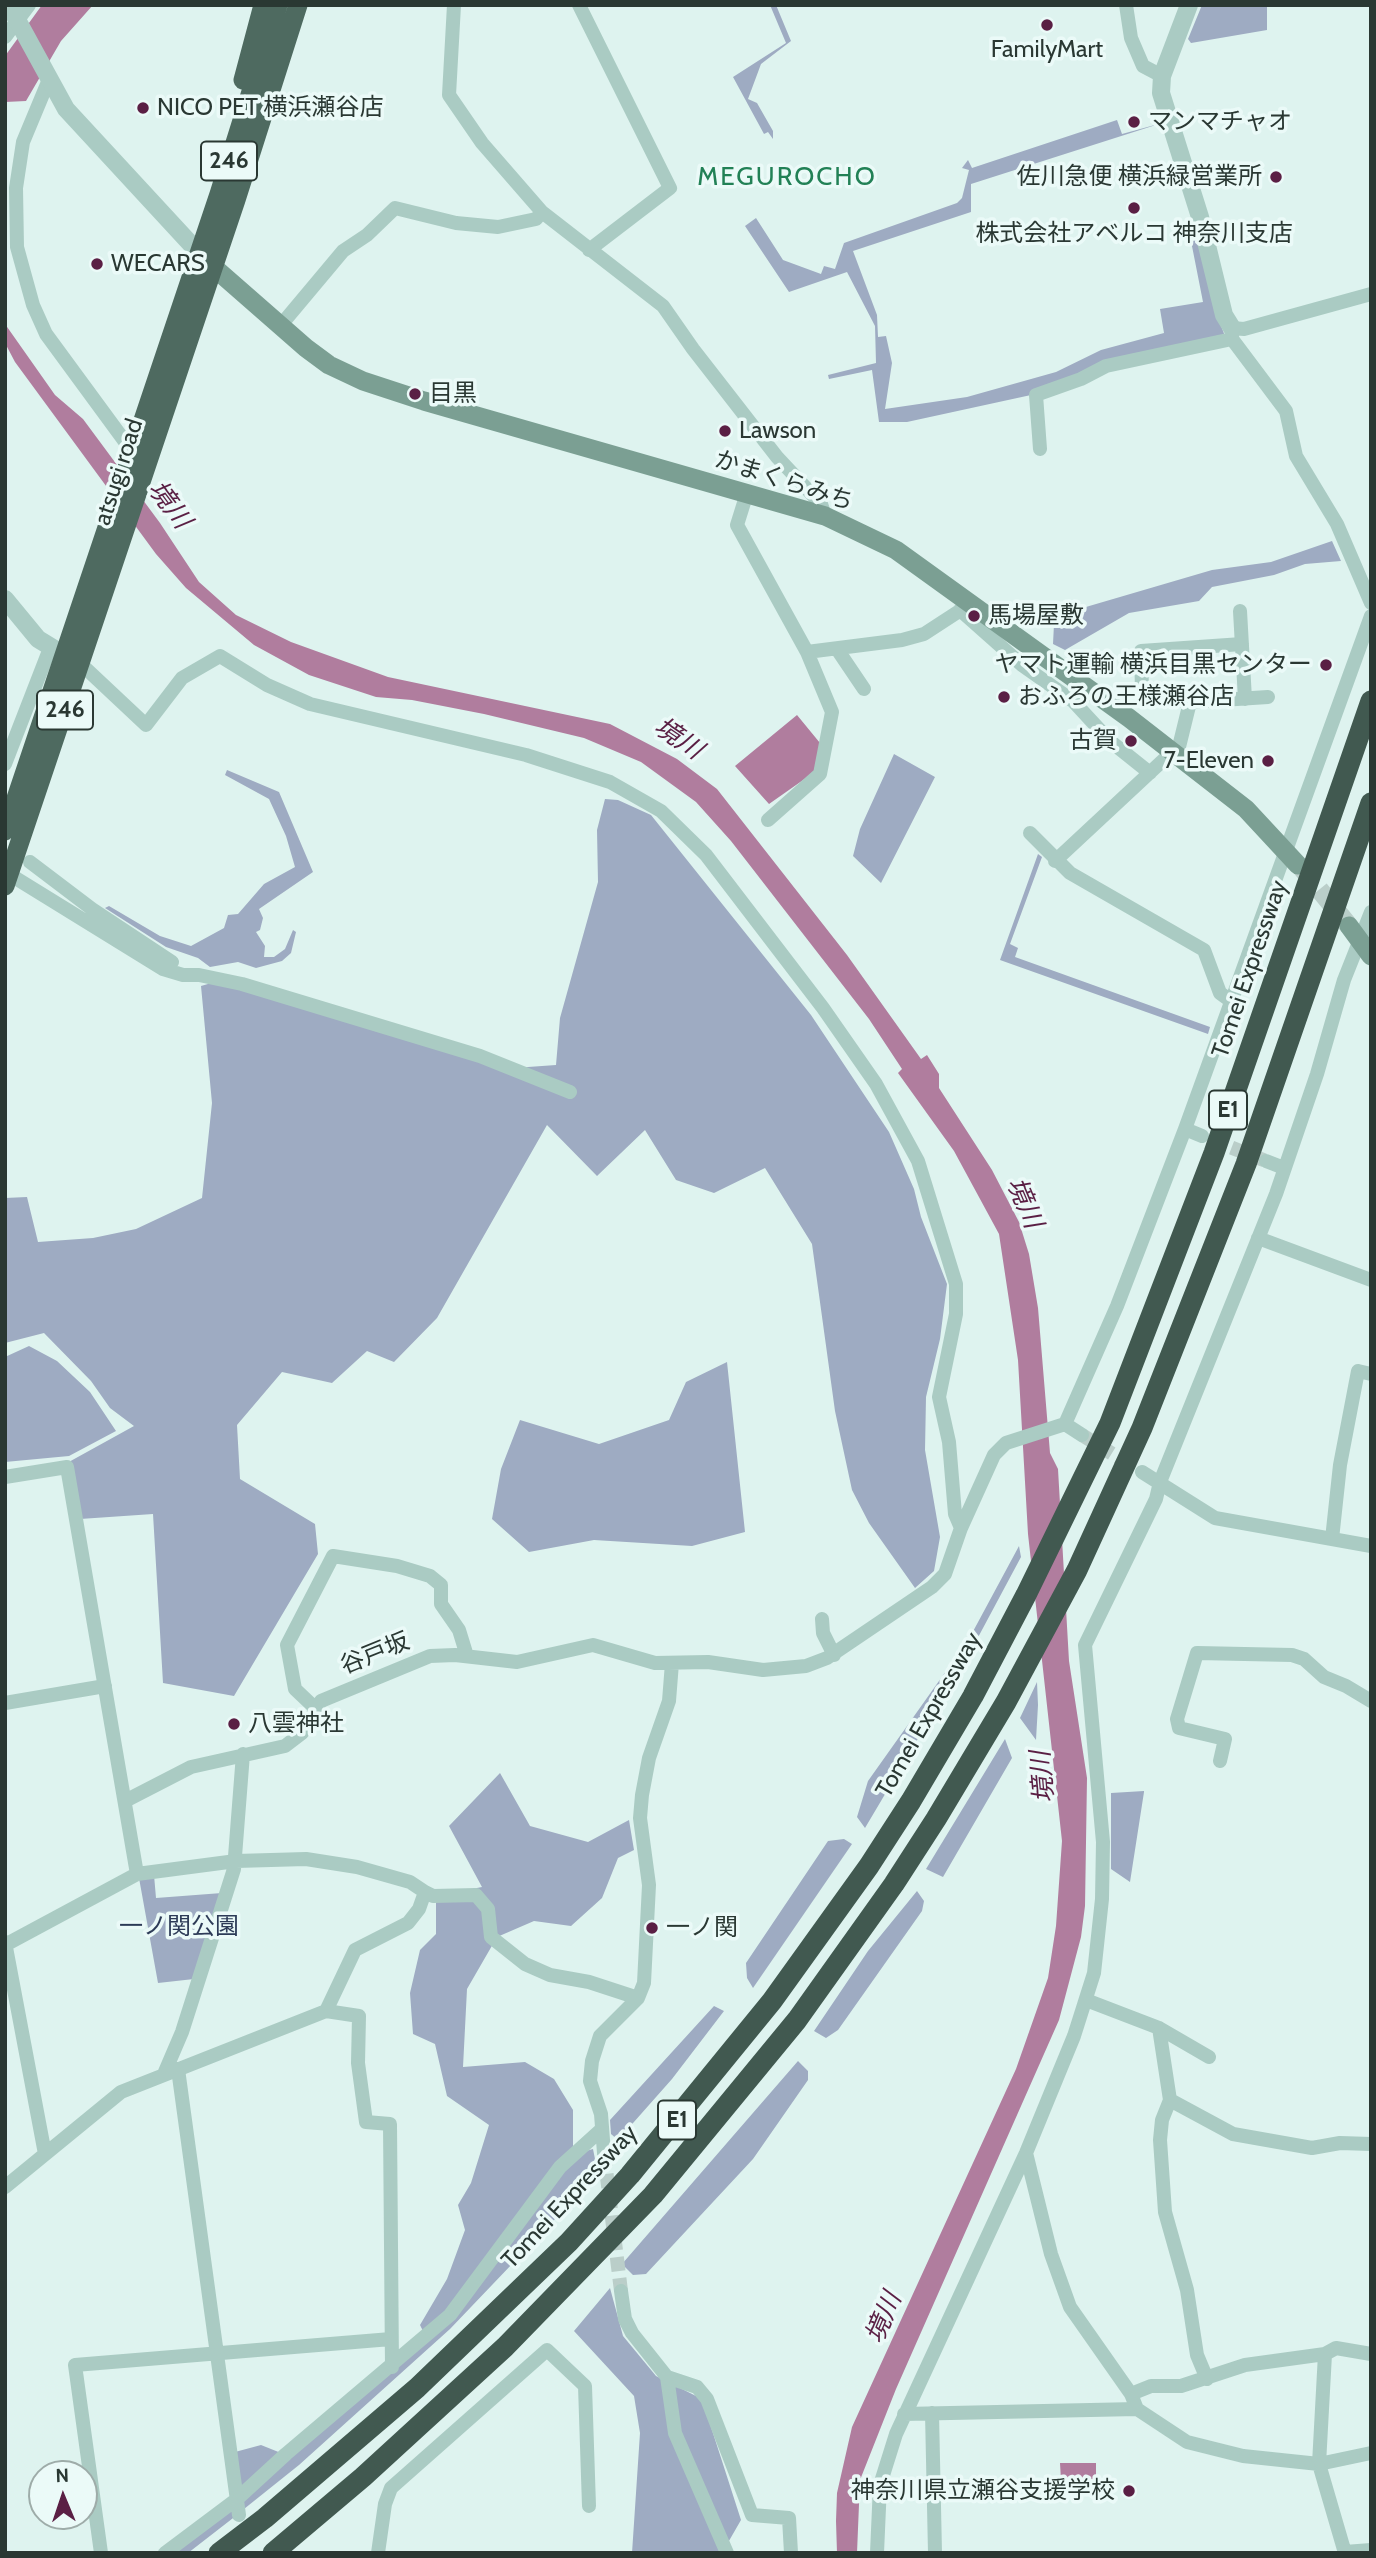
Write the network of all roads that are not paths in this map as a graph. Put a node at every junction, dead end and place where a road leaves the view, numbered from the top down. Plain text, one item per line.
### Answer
1 (29, 5) edge
2 (263, 5) edge
3 (278, 5) edge
4 (298, 5) edge
5 (311, 5) edge
6 (454, 5) edge
7 (579, 5) edge
8 (1126, 5) edge
9 (1189, 5) edge
10 (15, 16) edge
11 (5, 37) edge
12 (267, 70) junction
13 (1162, 76) junction
14 (47, 79) junction
15 (227, 197) junction
16 (542, 212) junction
17 (589, 250) junction
18 (199, 253) junction
19 (213, 268) junction
20 (1371, 294) edge
21 (281, 325) junction
22 (1232, 333) junction
23 (1040, 449) dead end
24 (128, 452) junction
25 (747, 493) junction
26 (825, 516) junction
27 (118, 527) junction
28 (5, 599) edge
29 (1371, 603) edge
30 (966, 606) junction
31 (1240, 611) dead end
32 (1371, 616) edge
33 (1242, 644) junction
34 (837, 649) junction
35 (807, 652) junction
36 (65, 656) junction
37 (864, 689) dead end
38 (1268, 698) dead end
39 (1245, 699) junction
40 (1371, 701) edge
41 (1190, 702) junction
42 (1175, 753) junction
43 (5, 764) edge
44 (1150, 773) junction
45 (1371, 803) edge
46 (768, 820) dead end
47 (5, 831) edge
48 (1030, 833) dead end
49 (1293, 858) junction
50 (1055, 861) junction
51 (30, 862) dead end
52 (7, 880) edge
53 (1371, 912) edge
54 (1360, 940) edge
55 (199, 975) junction
56 (1231, 1001) junction
57 (570, 1092) dead end
58 (1185, 1129) junction
59 (1202, 1136) tunnel mouth
60 (1266, 1161) tunnel mouth
61 (1284, 1168) junction
62 (1258, 1238) junction
63 (1371, 1280) edge
64 (1371, 1374) edge
65 (1065, 1424) junction
66 (1082, 1435) tunnel mouth
67 (1142, 1472) tunnel mouth
68 (5, 1477) edge
69 (1160, 1482) junction
70 (961, 1528) junction
71 (1332, 1539) junction
72 (1371, 1546) edge
73 (822, 1619) dead end
74 (834, 1655) junction
75 (467, 1656) junction
76 (673, 1664) junction
77 (105, 1686) junction
78 (1371, 1701) edge
79 (5, 1703) edge
80 (315, 1708) junction
81 (243, 1754) junction
82 (1220, 1761) dead end
83 (125, 1801) junction
84 (236, 1861) junction
85 (138, 1874) junction
86 (425, 1892) junction
87 (5, 1944) edge
88 (638, 1998) junction
89 (1086, 2000) junction
90 (326, 2011) junction
91 (1158, 2028) junction
92 (1209, 2057) dead end
93 (171, 2071) junction
94 (1170, 2101) junction
95 (602, 2129) junction
96 (1371, 2144) edge
97 (604, 2153) tunnel mouth
98 (1026, 2153) junction
99 (45, 2154) junction
100 (5, 2188) edge
101 (621, 2291) tunnel mouth
102 (391, 2339) junction
103 (217, 2353) junction
104 (1325, 2354) junction
105 (1371, 2354) edge
106 (392, 2367) junction
107 (667, 2377) junction
108 (1207, 2379) junction
109 (1131, 2394) junction
110 (1137, 2409) junction
111 (932, 2413) junction
112 (904, 2414) junction
113 (1371, 2453) edge
114 (1319, 2464) junction
115 (237, 2499) junction
116 (589, 2506) dead end
117 (239, 2515) dead end
118 (1371, 2550) edge
119 (101, 2553) edge
120 (165, 2553) edge
121 (219, 2553) edge
122 (273, 2553) edge
123 (378, 2553) edge
124 (727, 2553) edge
125 (791, 2553) edge
126 (877, 2553) edge
127 (935, 2553) edge
128 (1345, 2553) edge

1 - 10 street
2 - 15 highway, 246
3 - 12 highway, 246
4 - 12 highway, 246
5 - 15 highway, 246
6 - 16 street
7 - 17 street
8 - 13 street
9 - 13 street
10 - 11 street
10 - 14 street
12 - 15 highway, atsugi road / 246
13 - 22 street
14 - 18 street
14 - 24 street
15 - 18 highway, atsugi road / 246
15 - 19 highway, atsugi road / 246
16 - 17 street
16 - 21 street
17 - 26 street
18 - 19 main road, かまくらみち
18 - 24 highway, atsugi road / 246
19 - 21 main road, かまくらみち
19 - 27 highway, atsugi road / 246
20 - 22 street
21 - 25 main road, かまくらみち
22 - 23 street
22 - 29 street
24 - 27 highway, atsugi road / 246
25 - 26 main road, かまくらみち
25 - 35 street
26 - 30 main road, かまくらみち
27 - 36 highway, atsugi road / 246
28 - 36 street
30 - 34 street
30 - 42 main road, かまくらみち
30 - 44 street
31 - 33 street
32 - 49 street
33 - 39 street
33 - 41 street
34 - 35 street
34 - 37 street
35 - 46 street
36 - 43 street
36 - 47 highway, atsugi road / 246
36 - 52 highway, atsugi road / 246
36 - 70 street
38 - 39 street
39 - 41 street
40 - 121 highway, Tomei Expressway / E1
41 - 42 street
42 - 44 street
42 - 49 main road, かまくらみち
44 - 50 street
45 - 122 highway, E1
48 - 50 street
49 - 56 street
50 - 56 street
51 - 55 street
52 - 55 street
53 - 54 street
54 - 61 street
55 - 57 street
56 - 58 street
58 - 59 street
58 - 65 street
60 - 61 street
61 - 62 street
62 - 63 street
62 - 69 street
64 - 71 street
65 - 66 street
65 - 70 street, 谷戸坂
67 - 69 street
68 - 77 street
69 - 71 street
69 - 89 street
70 - 74 street, 谷戸坂
71 - 72 street
73 - 74 street
74 - 76 street, 谷戸坂
75 - 76 street, 谷戸坂
75 - 80 street, 谷戸坂
75 - 80 street
76 - 88 street
77 - 79 street
77 - 83 street
78 - 82 street
80 - 81 street, 谷戸坂
81 - 83 street, 谷戸坂
81 - 84 street
83 - 85 street
84 - 85 street
84 - 86 street
84 - 93 street
85 - 87 street
86 - 88 street
86 - 90 street
87 - 99 street
88 - 95 street
89 - 91 street
89 - 98 street
90 - 93 street
90 - 102 street
91 - 92 street
91 - 94 street
93 - 99 street
93 - 103 street
94 - 96 street
94 - 108 street
95 - 97 street
95 - 106 street
98 - 109 street
98 - 112 street
99 - 100 street
101 - 107 street
102 - 103 street
102 - 106 street
103 - 115 street
103 - 119 street
104 - 105 street
104 - 108 street
104 - 114 street
106 - 115 street
107 - 124 street
107 - 125 street
108 - 109 street
109 - 110 street
110 - 111 street
110 - 114 street
111 - 112 street
111 - 127 street
112 - 126 street
113 - 114 street
114 - 128 street
115 - 117 street
115 - 120 street
116 - 123 street
118 - 128 street

